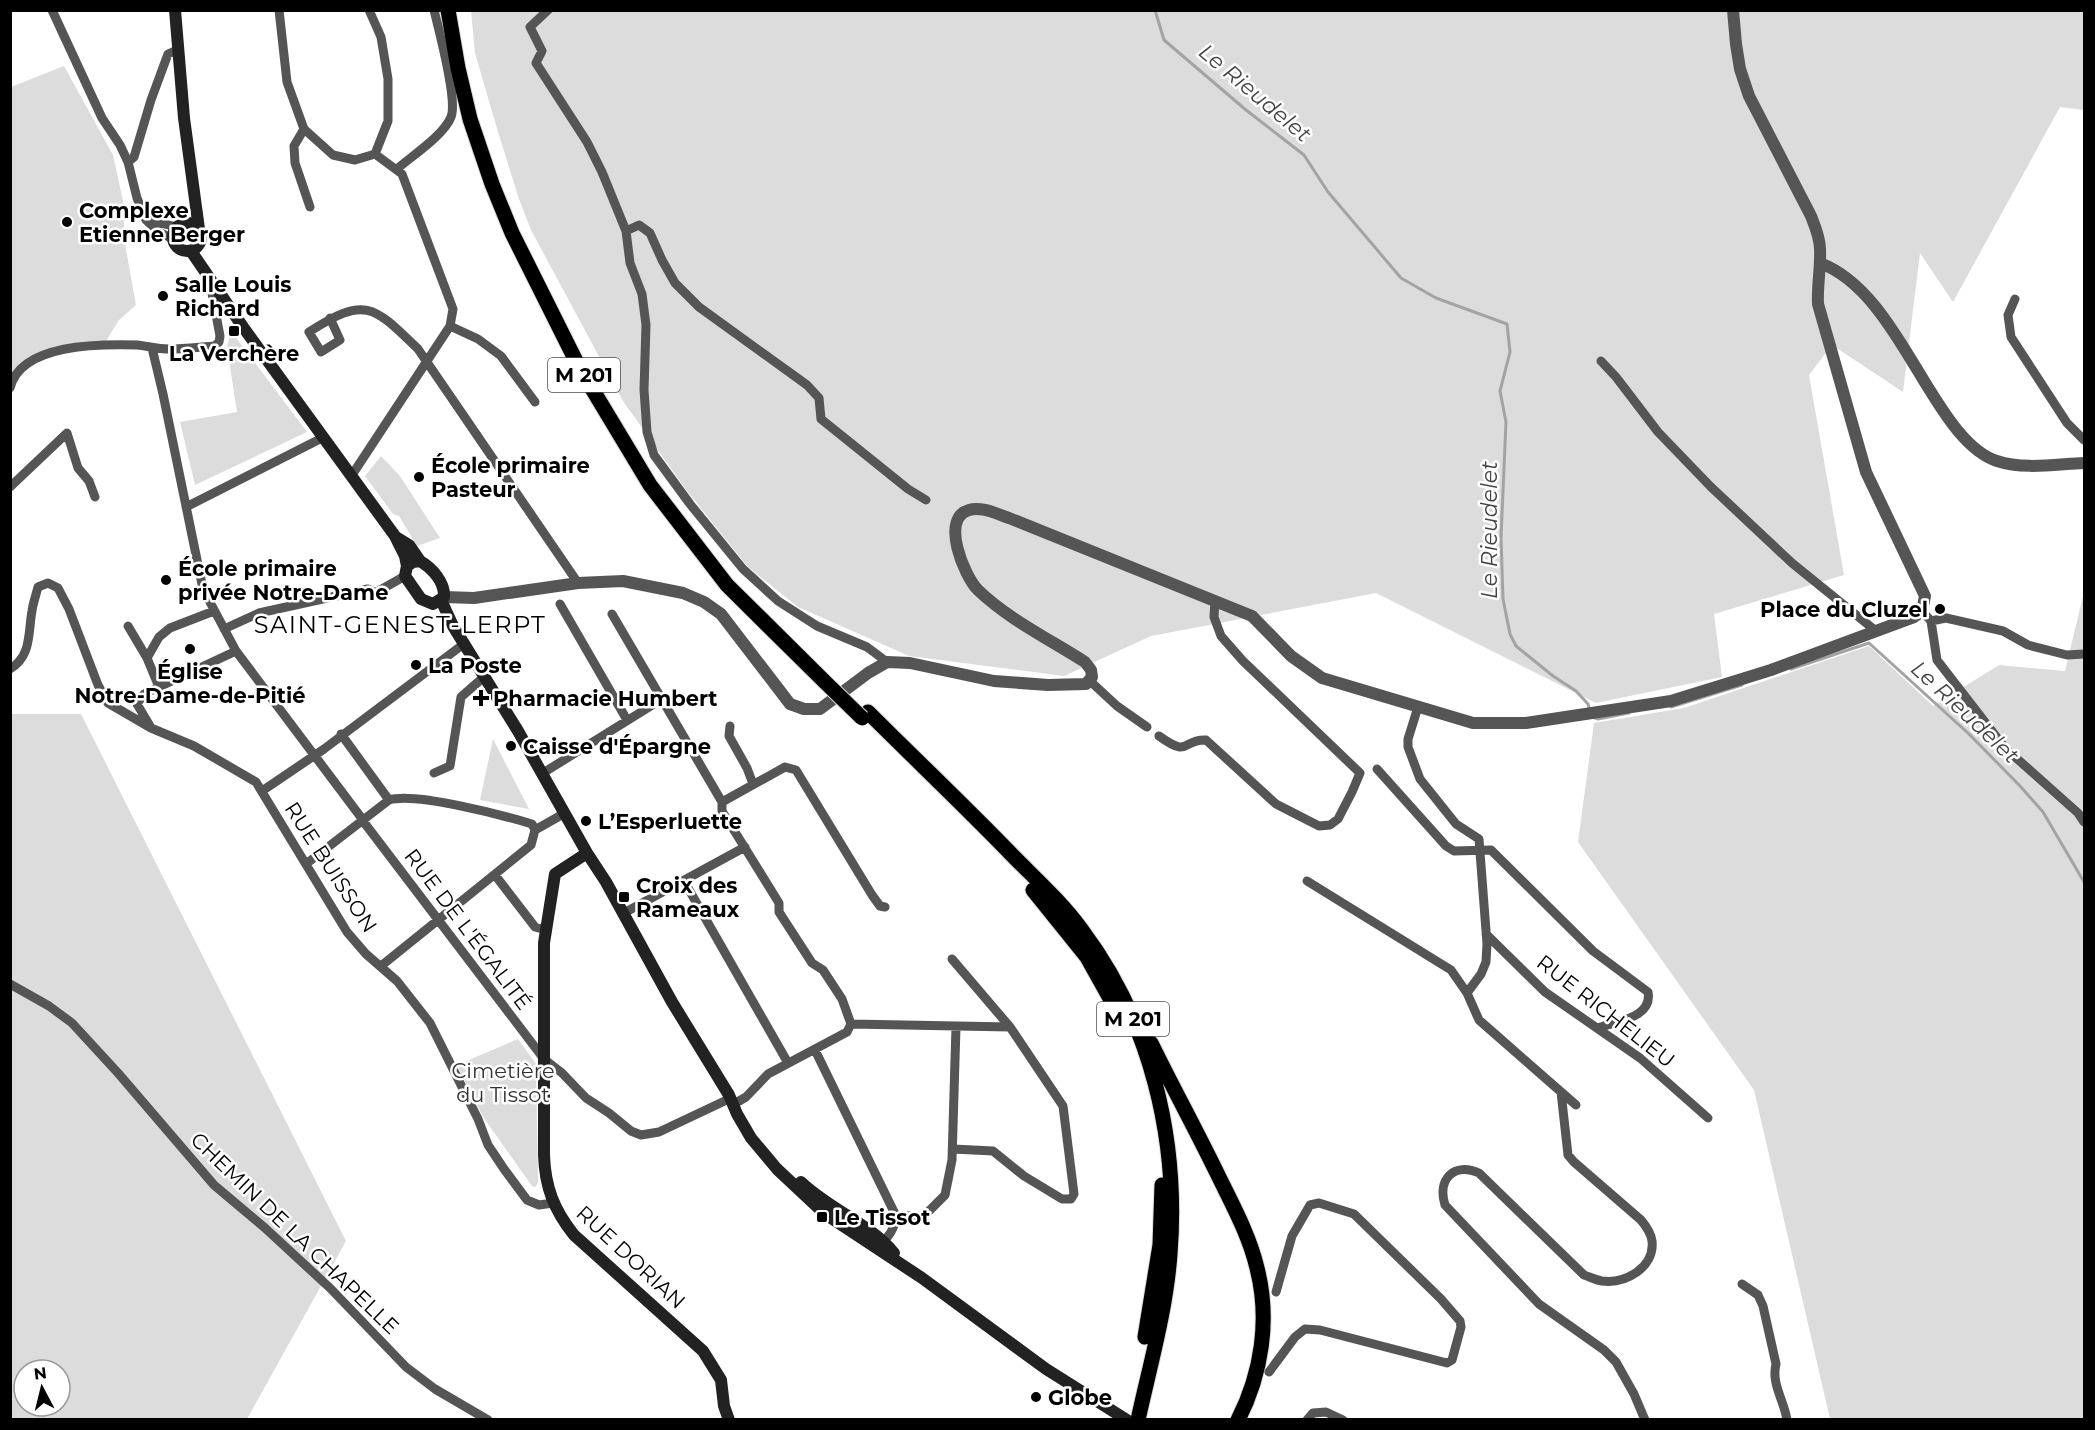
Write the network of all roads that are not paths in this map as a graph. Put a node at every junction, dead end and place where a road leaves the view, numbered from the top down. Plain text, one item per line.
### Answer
1 (52, 10) edge
2 (175, 10) edge
3 (279, 10) edge
4 (369, 10) edge
5 (434, 10) edge
6 (448, 10) edge
7 (458, 10) edge
8 (548, 10) edge
9 (1733, 10) edge
10 (177, 50) junction
11 (304, 129) junction
12 (375, 154) junction
13 (128, 162) junction
14 (397, 169) junction
15 (195, 207) junction
16 (310, 207) dead end
17 (199, 229) junction
18 (178, 230) junction
19 (626, 231) junction
20 (195, 248) junction
21 (1820, 263) junction
22 (212, 282) junction
23 (2015, 299) dead end
24 (228, 303) junction
25 (330, 318) dead end
26 (450, 326) junction
27 (152, 348) junction
28 (427, 360) junction
29 (1601, 361) dead end
30 (10, 388) edge
31 (535, 402) dead end
32 (324, 437) junction
33 (2085, 440) edge
34 (2085, 463) edge
35 (352, 475) junction
36 (10, 487) edge
37 (95, 497) dead end
38 (926, 500) dead end
39 (186, 507) junction
40 (395, 536) junction
41 (420, 561) junction
42 (406, 571) junction
43 (578, 583) junction
44 (441, 597) junction
45 (1215, 600) junction
46 (560, 604) dead end
47 (214, 611) junction
48 (1922, 611) junction
49 (612, 614) dead end
50 (1931, 621) junction
51 (128, 626) dead end
52 (224, 628) junction
53 (1876, 631) junction
54 (465, 643) junction
55 (236, 651) junction
56 (2085, 654) edge
57 (147, 658) junction
58 (887, 662) junction
59 (10, 669) edge
60 (485, 676) junction
61 (827, 678) junction
62 (1090, 681) junction
63 (159, 687) junction
64 (662, 699) junction
65 (1418, 708) junction
66 (865, 715) junction
67 (627, 720) junction
68 (730, 726) dead end
69 (1147, 727) dead end
70 (151, 728) junction
71 (341, 734) junction
72 (1159, 736) dead end
73 (315, 755) junction
74 (1377, 769) dead end
75 (543, 772) junction
76 (434, 773) dead end
77 (753, 784) junction
78 (262, 791) junction
79 (389, 800) junction
80 (722, 802) junction
81 (565, 813) junction
82 (361, 819) junction
83 (2085, 822) edge
84 (533, 827) junction
85 (745, 847) junction
86 (1480, 849) junction
87 (587, 853) junction
88 (306, 864) junction
89 (495, 874) junction
90 (684, 881) junction
91 (1307, 881) dead end
92 (885, 907) dead end
93 (624, 913) junction
94 (439, 921) junction
95 (546, 930) junction
96 (1486, 934) junction
97 (952, 959) dead end
98 (381, 966) junction
99 (1114, 978) junction
100 (10, 984) edge
101 (1467, 993) junction
102 (851, 1024) junction
103 (956, 1027) junction
104 (1010, 1027) junction
105 (1598, 1028) junction
106 (815, 1050) junction
107 (544, 1059) junction
108 (788, 1063) junction
109 (1561, 1092) junction
110 (732, 1101) junction
111 (1576, 1105) dead end
112 (1708, 1118) dead end
113 (953, 1149) junction
114 (553, 1203) junction
115 (896, 1216) junction
116 (880, 1244) junction
117 (1742, 1284) dead end
118 (1276, 1292) dead end
119 (1269, 1372) dead end
120 (724, 1406) junction
121 (489, 1419) edge
122 (720, 1419) edge
123 (729, 1419) edge
124 (1128, 1419) edge
125 (1138, 1419) edge
126 (1238, 1419) edge
127 (1307, 1419) edge
128 (1343, 1419) edge
129 (1645, 1419) edge
130 (1787, 1419) edge

1 - 13 street
2 - 10 main road
3 - 11 street
4 - 12 street
5 - 14 street
6 - 61 highway, M 201
7 - 61 highway, M 201
8 - 19 street
9 - 21 street
10 - 13 street
10 - 15 main road
11 - 12 street
11 - 16 street
12 - 14 street
13 - 18 street
14 - 26 street
15 - 17 main road
15 - 18 main road
17 - 18 main road
17 - 20 main road
18 - 20 main road
19 - 38 street
19 - 58 street
20 - 22 main road
20 - 24 main road
21 - 34 street
21 - 48 street
22 - 24 main road
22 - 27 street
23 - 33 street
24 - 32 main road
25 - 28 street
26 - 28 street
26 - 31 street
27 - 30 street
27 - 39 street, RUE DE L'ÉGALITÉ
28 - 35 street
28 - 43 street
29 - 53 street
32 - 35 main road
32 - 39 street
35 - 40 main road
36 - 37 street
39 - 47 street, RUE DE L'ÉGALITÉ
40 - 41 main road
40 - 42 main road
41 - 42 main road
41 - 44 main road
42 - 44 main road
42 - 52 street
43 - 44 street
43 - 58 street
44 - 54 main road
45 - 62 street
45 - 65 street
45 - 72 street
46 - 67 street
47 - 52 street, RUE DE L'ÉGALITÉ
47 - 57 street
48 - 50 street
48 - 53 street
49 - 64 street
50 - 56 street
50 - 83 street
51 - 57 street
52 - 55 street, RUE DE L'ÉGALITÉ
53 - 65 street
54 - 60 main road
54 - 71 street
55 - 63 street
55 - 73 street, RUE DE L'ÉGALITÉ
57 - 63 street
58 - 62 street
59 - 70 street, RUE BUISSON
60 - 75 main road
60 - 76 street
61 - 66 highway, M 201, bridge
62 - 69 street
63 - 70 street
64 - 67 street
64 - 80 street
65 - 86 street
66 - 99 highway, M 201
66 - 124 highway, M 201
67 - 75 street
68 - 77 street
70 - 78 street, RUE BUISSON
71 - 73 street
71 - 79 street
73 - 78 street
73 - 82 street, RUE DE L'ÉGALITÉ
74 - 86 street
75 - 81 main road
77 - 80 street
77 - 92 street
78 - 88 street, RUE BUISSON
79 - 82 street
79 - 84 street
80 - 85 street
81 - 84 street
81 - 87 main road
82 - 88 street
82 - 94 street, RUE DE L'ÉGALITÉ
84 - 89 street
85 - 90 street
85 - 102 street
86 - 96 street
86 - 105 street
87 - 93 main road
87 - 95 main road, RUE DORIAN
88 - 98 street, RUE BUISSON
89 - 94 street
89 - 95 street
90 - 93 street
90 - 108 street
91 - 101 street
93 - 110 main road
94 - 98 street
94 - 107 street, RUE DE L'ÉGALITÉ
95 - 107 main road, RUE DORIAN
96 - 101 street
96 - 105 street, RUE RICHELIEU
97 - 104 street
98 - 114 street, RUE BUISSON
99 - 125 highway, M 201
99 - 126 highway
100 - 121 street, CHEMIN DE LA CHAPELLE
101 - 109 street
102 - 103 street
102 - 106 street
103 - 104 street
103 - 113 street
104 - 113 street
105 - 112 street, RUE RICHELIEU
106 - 108 street
106 - 115 street
107 - 110 street, RUE DE L'ÉGALITÉ
107 - 114 main road, RUE DORIAN
108 - 110 street
109 - 111 street
109 - 129 street
110 - 116 main road
113 - 115 street
114 - 120 main road, RUE DORIAN
115 - 116 street
116 - 124 main road
117 - 130 street
118 - 119 street
120 - 122 main road, RUE DORIAN
120 - 123 main road, RUE DORIAN
127 - 128 street

